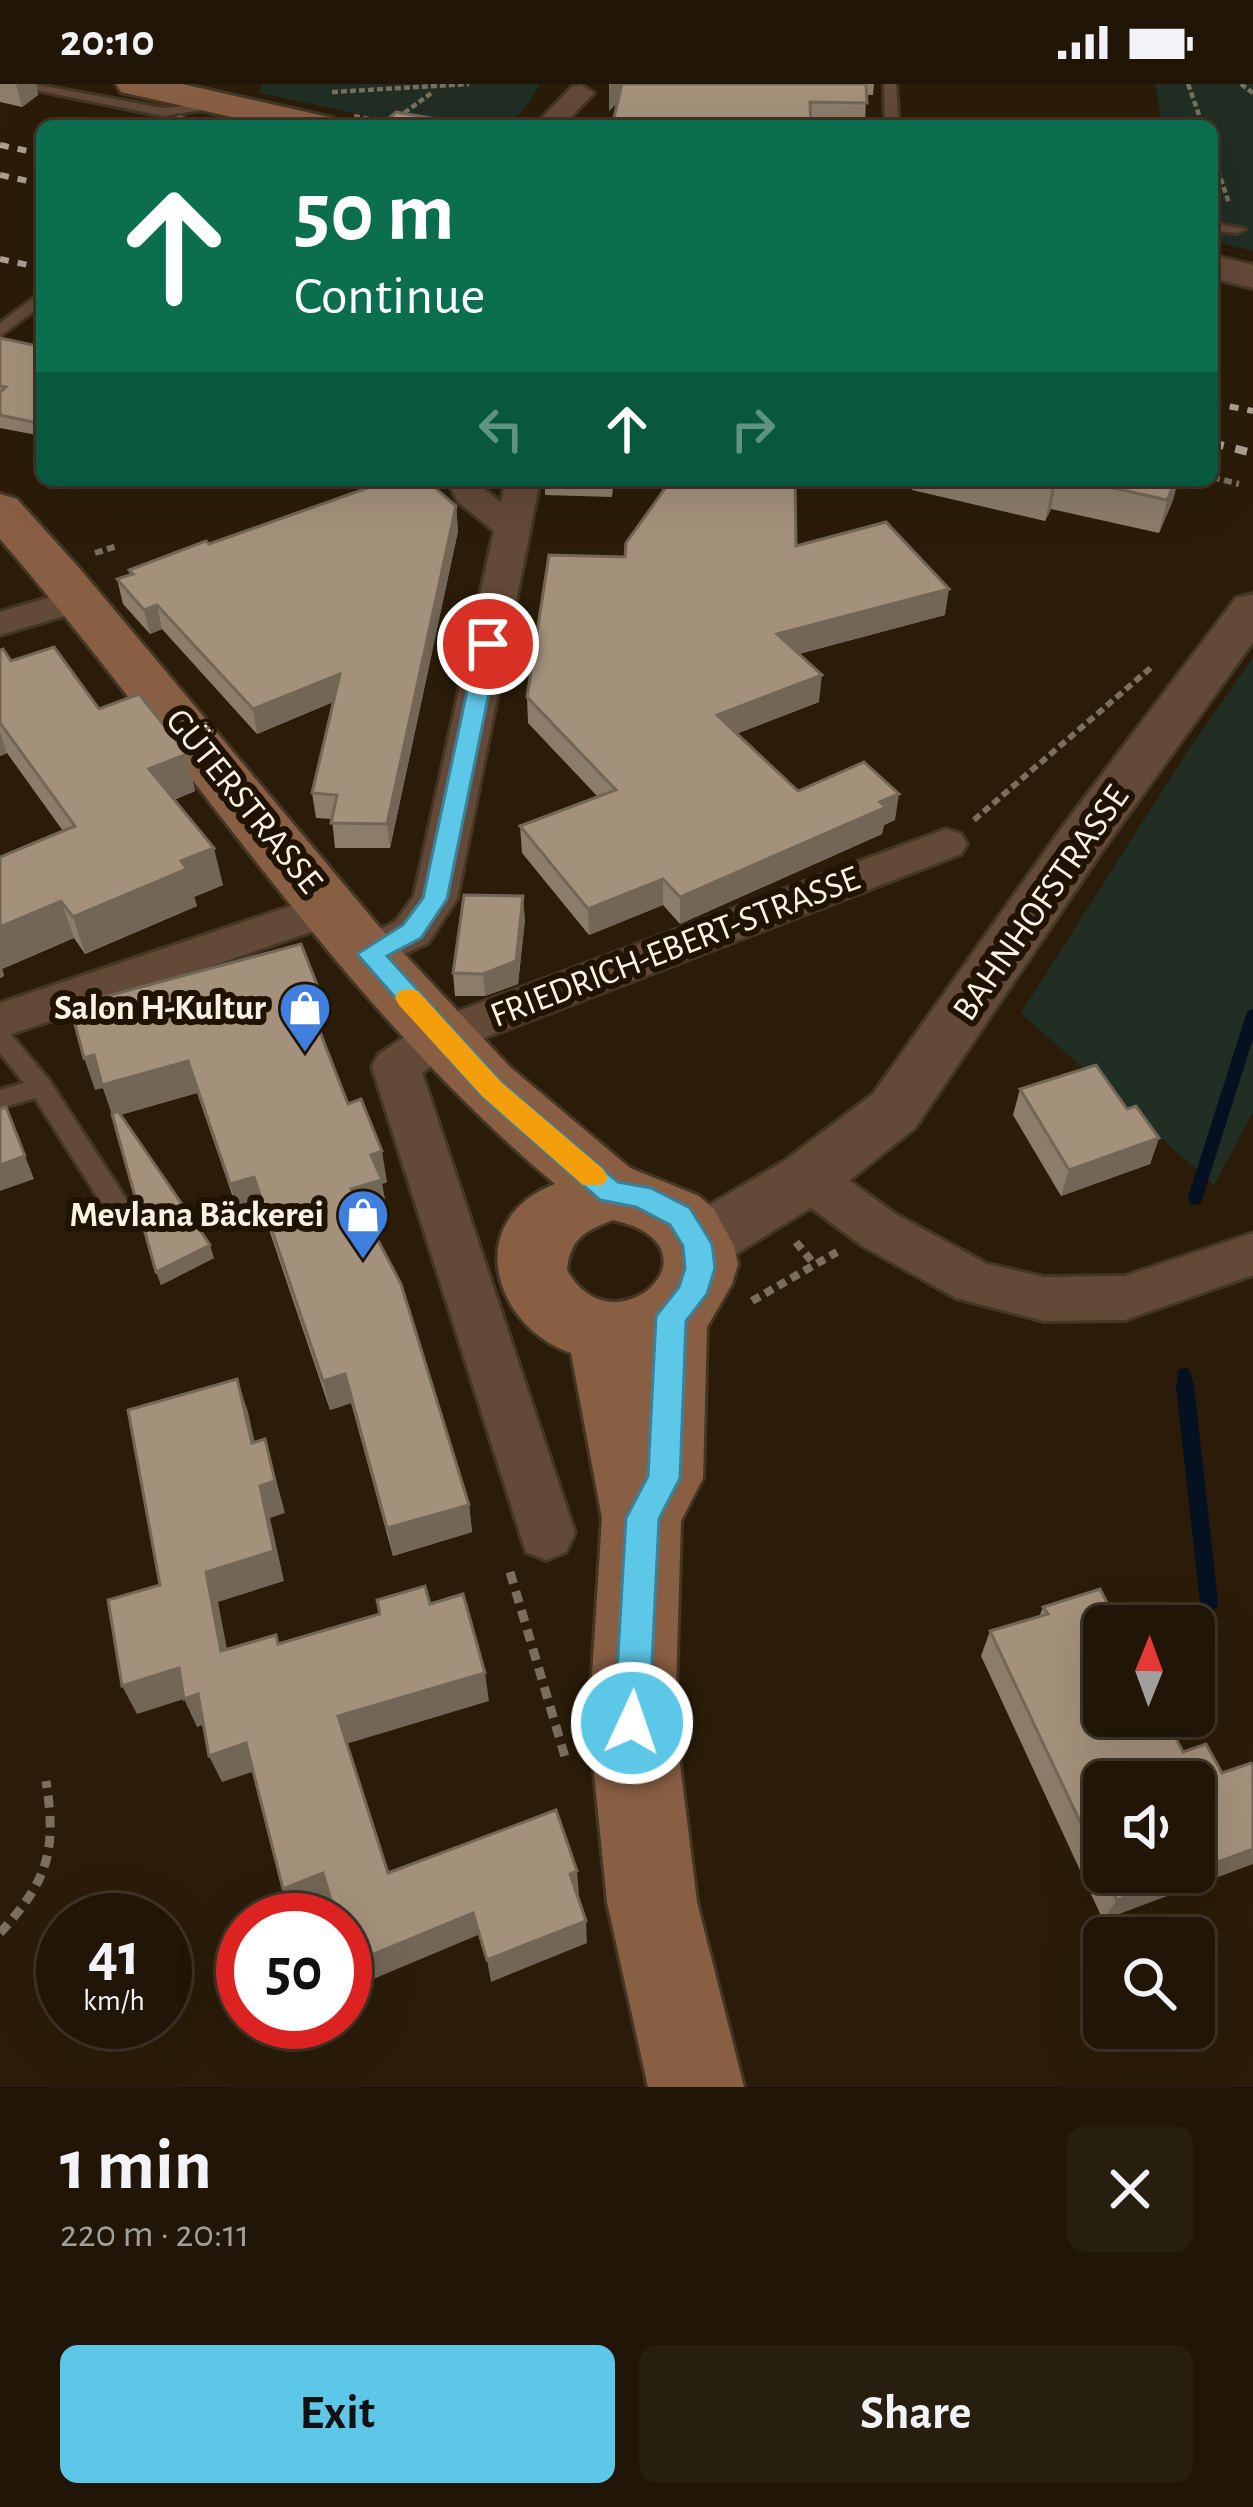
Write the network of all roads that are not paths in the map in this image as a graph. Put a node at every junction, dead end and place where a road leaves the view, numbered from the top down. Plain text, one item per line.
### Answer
1 (12, 84) edge
2 (890, 84) edge
3 (583, 89) edge
4 (152, 106) edge
5 (232, 107) edge
6 (321, 109) edge
7 (553, 120) edge
8 (577, 120) edge
9 (892, 120) edge
10 (1218, 227) edge
11 (1238, 229) road end
12 (1218, 268) edge
13 (1253, 277) edge
14 (36, 303) edge
15 (1, 331) edge
16 (466, 486) edge
17 (522, 486) edge
18 (0, 509) edge
19 (512, 527) junction
20 (82, 598) junction
21 (1247, 616) edge
22 (0, 624) edge
23 (946, 844) road end
24 (350, 931) junction
25 (0, 1021) edge
26 (441, 1036) junction
27 (0, 1037) edge
28 (41, 1087) junction
29 (0, 1100) edge
30 (808, 1178) junction
31 (118, 1208) dead end
32 (631, 1213) junction
33 (1253, 1254) edge
34 (637, 1325) junction
35 (546, 1534) dead end
36 (696, 2087) edge

1 - 4 lane
2 - 9 lane
3 - 7 street
3 - 8 street
4 - 5 main road
5 - 6 main road
10 - 11 lane
12 - 13 street
14 - 15 lane
16 - 19 street
17 - 19 street
18 - 20 main road, GÜTERSTRASSE
19 - 24 street
20 - 22 street
20 - 24 main road, GÜTERSTRASSE
21 - 30 street, BAHNHOFSTRASSE
23 - 26 street, FRIEDRICH-EBERT-STRASSE
24 - 25 street
24 - 26 main road, GÜTERSTRASSE
26 - 32 main road, GÜTERSTRASSE
26 - 35 street, FRIEDRICH-EBERT-STRASSE
27 - 28 lane
28 - 29 lane
28 - 31 lane
30 - 32 street, BAHNHOFSTRASSE
30 - 33 street
32 - 34 main road
32 - 34 main road
34 - 36 main road

